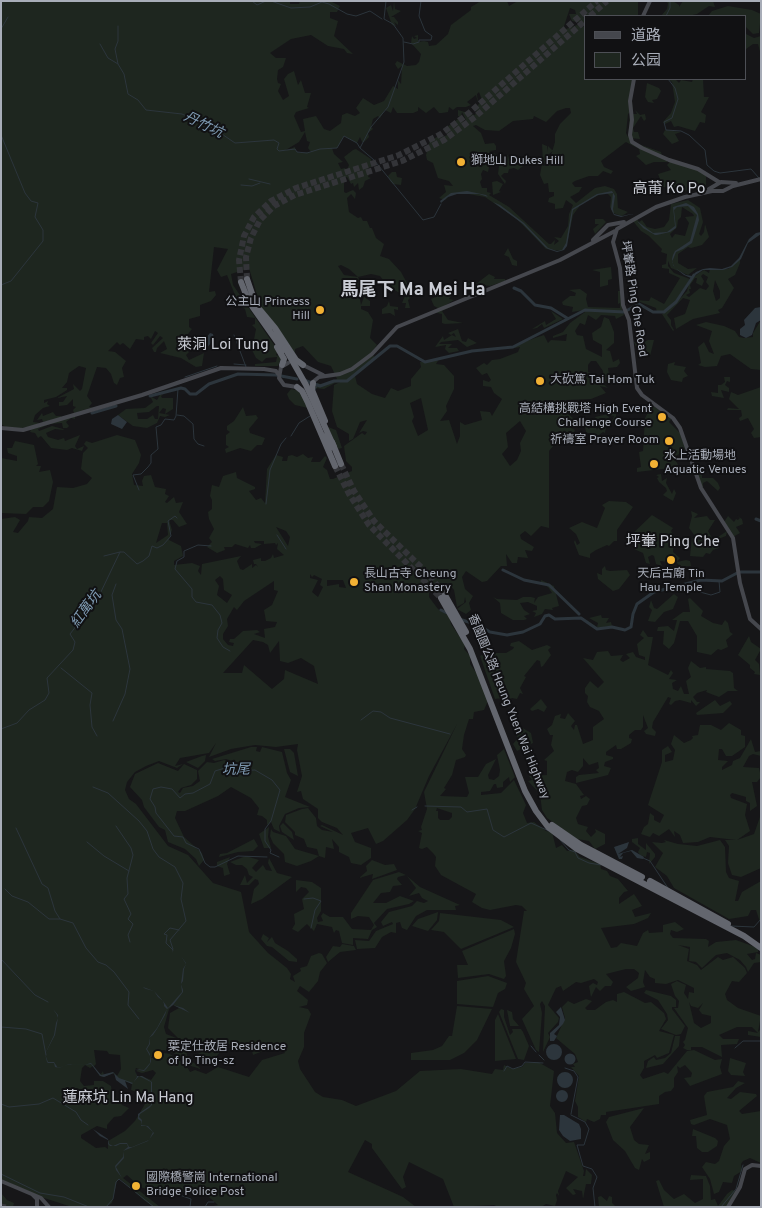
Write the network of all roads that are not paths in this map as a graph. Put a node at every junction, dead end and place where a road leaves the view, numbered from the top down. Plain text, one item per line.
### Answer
1 (650, 1) edge
2 (643, 15) edge
3 (634, 80) edge
4 (759, 179) edge
5 (720, 183) junction
6 (723, 191) junction
7 (636, 217) junction
8 (612, 224) junction
9 (606, 227) junction
10 (615, 231) junction
11 (609, 234) junction
12 (614, 241) junction
13 (587, 245) junction
14 (244, 281) tunnel mouth
15 (254, 306) junction
16 (300, 364) joint
17 (264, 369) junction
18 (281, 369) junction
19 (313, 370) junction
20 (325, 376) junction
21 (313, 384) junction
22 (299, 387) joint
23 (1, 428) edge
24 (331, 448) junction
25 (338, 465) tunnel mouth
26 (761, 629) edge
27 (480, 669) junction
28 (549, 826) junction
29 (642, 877) dead end
30 (650, 881) dead end
31 (636, 885) dead end
32 (646, 891) dead end
33 (739, 932) junction
34 (761, 946) edge
35 (761, 1166) edge
36 (1, 1181) edge
37 (28, 1192) junction
38 (48, 1205) edge
39 (37, 1207) edge
40 (728, 1207) edge

1 - 2 main road
3 - 5 main road
4 - 5 main road
4 - 6 main road
5 - 6 main road
5 - 6 main road
5 - 7 main road
6 - 7 main road
7 - 8 main road
7 - 10 main road
8 - 9 main road
8 - 10 main road
9 - 11 main road
9 - 13 main road
10 - 11 main road
10 - 12 main road, 坪輋路 Ping Che Road
11 - 12 main road
11 - 13 main road
12 - 26 main road, 坪輋路 Ping Che Road
13 - 20 main road
14 - 15 highway
15 - 16 highway
15 - 18 highway
15 - 24 highway, bridge
16 - 19 main road
17 - 18 main road
17 - 18 main road
17 - 23 main road
18 - 22 main road
19 - 20 main road
19 - 21 main road
20 - 21 main road
21 - 24 highway, bridge
22 - 24 highway, bridge
24 - 25 highway
27 - 27 highway, 香園圍公路 Heung Yuen Wai Highway
27 - 28 highway, 香園圍公路 Heung Yuen Wai Highway
28 - 29 highway
28 - 31 highway
28 - 33 highway
30 - 33 highway
32 - 33 highway
33 - 34 highway
35 - 40 main road
36 - 37 main road
37 - 38 main road
37 - 39 main road
38 - 39 main road

